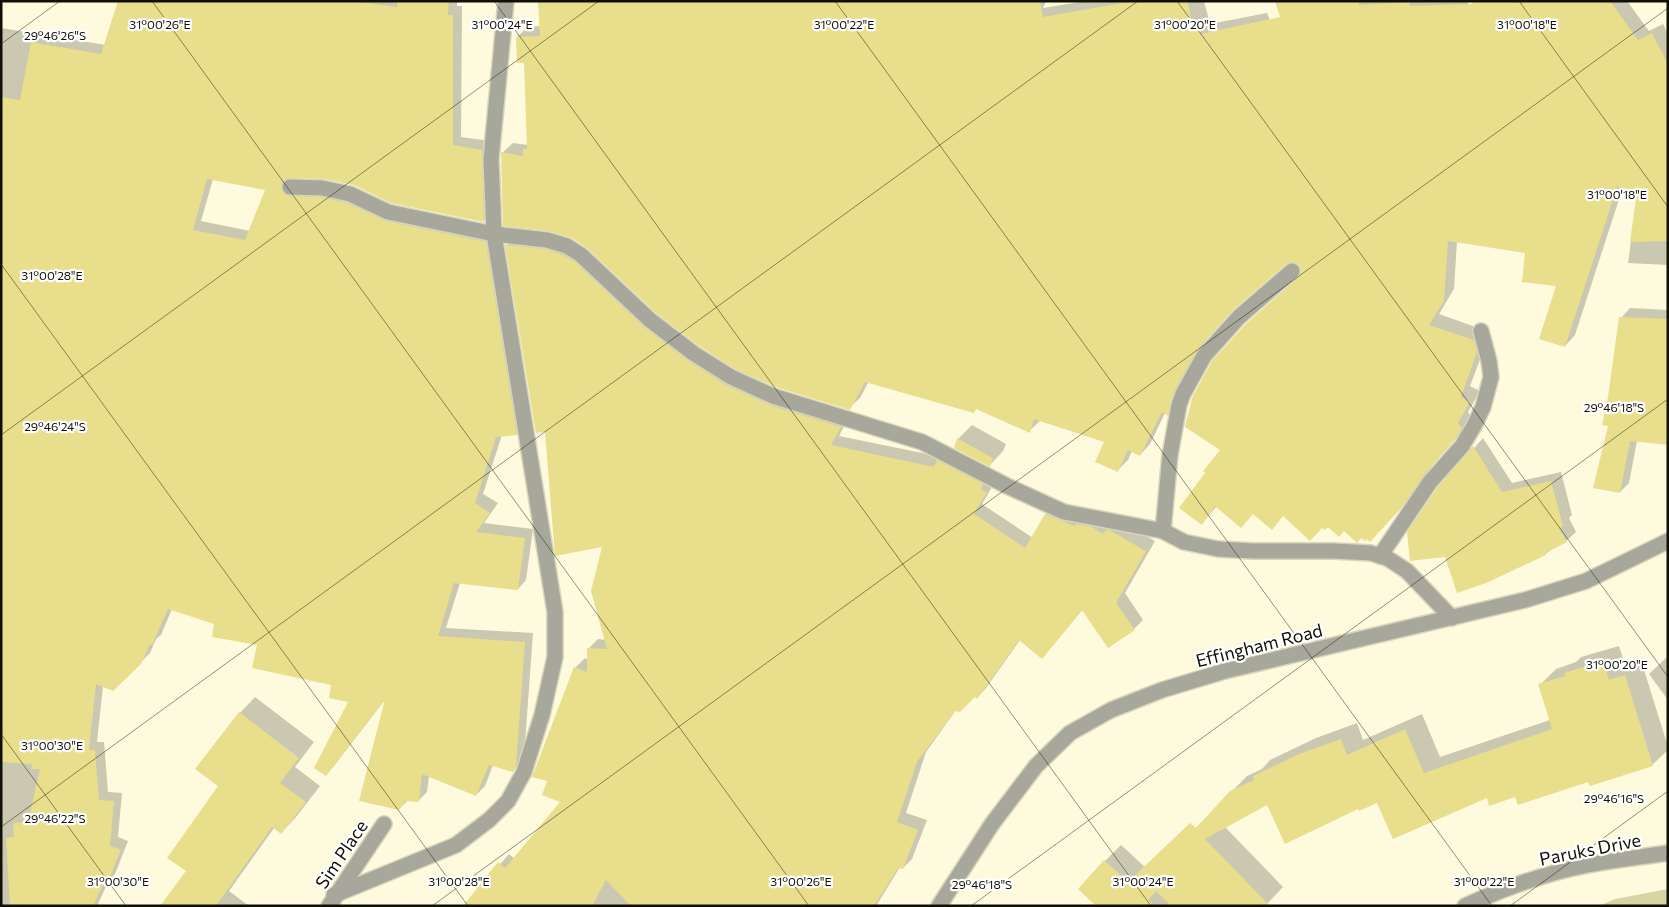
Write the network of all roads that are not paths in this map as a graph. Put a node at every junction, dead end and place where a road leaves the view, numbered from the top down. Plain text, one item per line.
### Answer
1 (506, 1) edge
2 (290, 187) dead end
3 (494, 234) junction
4 (1292, 271) dead end
5 (1481, 331) dead end
6 (1163, 532) junction
7 (1668, 541) edge
8 (1380, 556) junction
9 (1452, 618) junction
10 (384, 824) dead end
11 (1668, 853) edge
12 (332, 901) edge
13 (939, 906) edge
14 (1465, 906) edge

1 - 3 street
2 - 3 street
3 - 6 street
3 - 12 street
4 - 6 street
5 - 8 street
6 - 8 street
7 - 9 street, Effingham Road
8 - 9 street
9 - 13 street, Effingham Road
10 - 12 street, Sim Place
11 - 14 street, Paruks Drive

